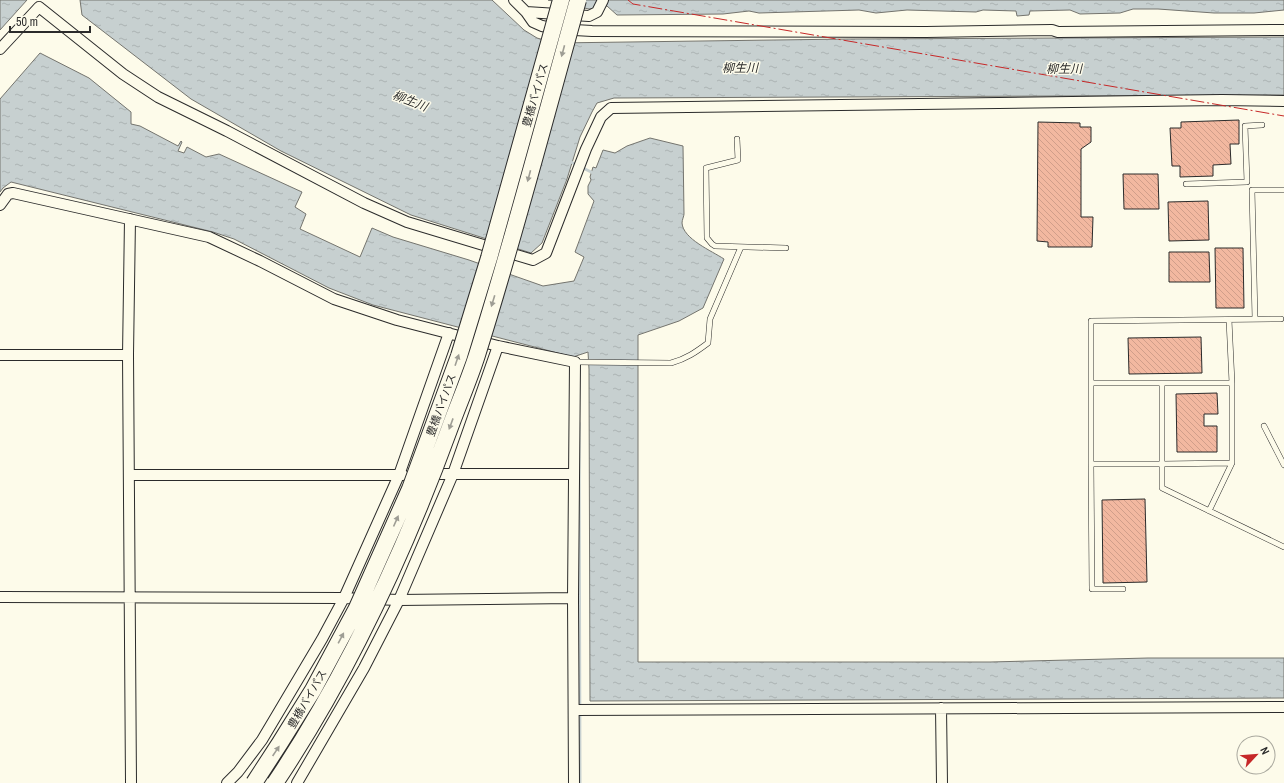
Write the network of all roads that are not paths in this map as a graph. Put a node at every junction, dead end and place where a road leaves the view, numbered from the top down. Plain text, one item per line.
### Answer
1 (514, 0) edge
2 (561, 0) edge
3 (578, 0) edge
4 (603, 0) edge
5 (526, 12) junction
6 (1284, 30) edge
7 (0, 49) edge
8 (1284, 101) edge
9 (1262, 125) dead end
10 (737, 139) dead end
11 (1247, 182) junction
12 (1186, 184) dead end
13 (1252, 190) junction
14 (1284, 190) edge
15 (0, 205) edge
16 (130, 219) junction
17 (741, 247) junction
18 (786, 248) dead end
19 (1255, 319) junction
20 (1281, 319) dead end
21 (1230, 320) junction
22 (449, 333) junction
23 (498, 346) junction
24 (0, 355) edge
25 (128, 355) junction
26 (576, 362) junction
27 (1091, 383) junction
28 (1232, 383) junction
29 (1162, 384) junction
30 (1264, 426) dead end
31 (1232, 463) junction
32 (1091, 464) junction
33 (1162, 464) junction
34 (1284, 465) edge
35 (453, 474) junction
36 (574, 474) junction
37 (129, 475) junction
38 (399, 475) junction
39 (1209, 511) junction
40 (1284, 547) edge
41 (1123, 589) dead end
42 (0, 597) edge
43 (130, 598) junction
44 (344, 598) junction
45 (573, 598) junction
46 (399, 600) junction
47 (1284, 707) edge
48 (941, 708) junction
49 (574, 710) junction
50 (131, 783) edge
51 (227, 783) edge
52 (254, 783) edge
53 (275, 783) edge
54 (297, 783) edge
55 (574, 783) edge
56 (942, 783) edge

1 - 5 street
52 -> 2 highway, 豊橋バイパス, bridge
3 -> 53 highway, 豊橋バイパス, bridge
4 - 5 street
5 - 6 street
7 - 8 street
9 - 11 lane
10 - 17 lane
11 - 12 lane
11 - 13 lane
13 - 14 lane
13 - 19 lane
15 - 16 street
16 - 22 street
16 - 25 street
17 - 18 lane
17 - 26 lane
19 - 20 lane
19 - 21 lane
21 - 27 lane
21 - 28 lane
22 - 23 street
22 - 38 street
23 - 26 street
23 - 35 street
24 - 25 street
25 - 37 street
26 - 36 street
27 - 29 lane
27 - 32 lane
28 - 29 lane
28 - 31 lane
29 - 33 lane
30 - 34 lane
31 - 33 lane
31 - 39 lane
32 - 33 lane
32 - 41 lane
33 - 39 lane
35 - 36 street
35 - 38 street
35 - 46 street
36 - 45 street
37 - 38 street
37 - 43 street
38 - 44 street
39 - 40 lane
42 - 43 street
43 - 44 street
43 - 50 street
44 - 46 street
44 - 51 street
45 - 46 street
45 - 49 street
46 - 54 street
47 - 48 street
48 - 49 street
48 - 56 street
49 - 55 street

